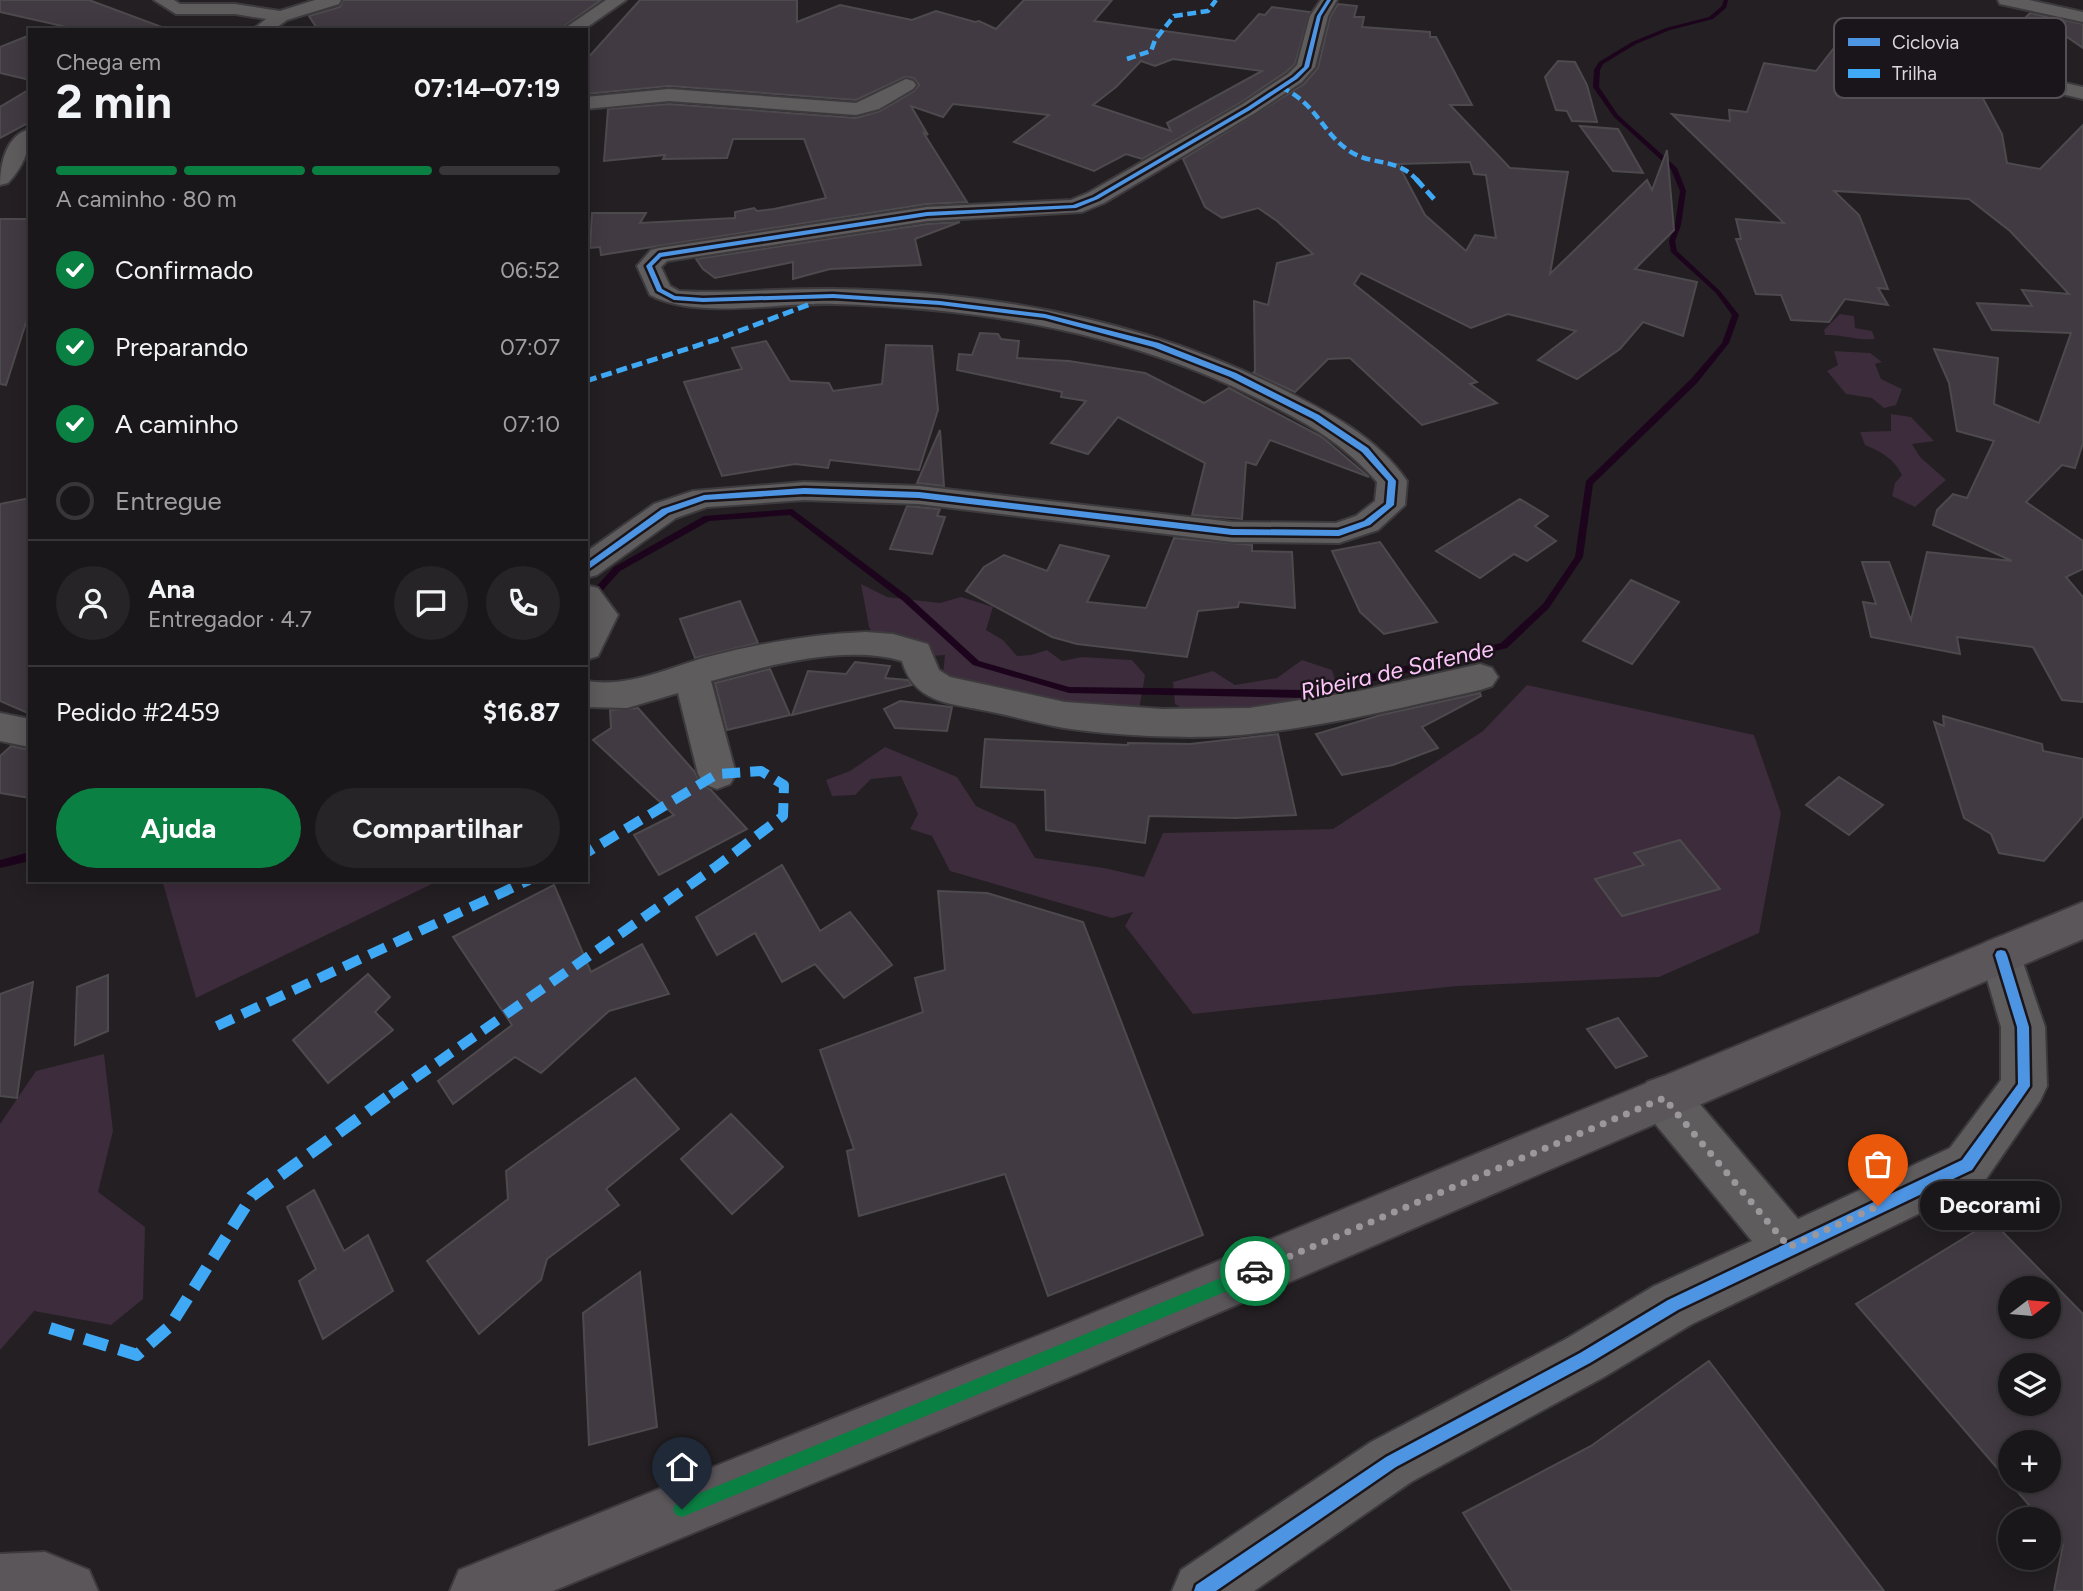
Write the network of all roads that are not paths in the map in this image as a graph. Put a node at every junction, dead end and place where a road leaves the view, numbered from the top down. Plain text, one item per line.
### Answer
1 (162, 0) edge
2 (333, 0) edge
3 (618, 0) edge
4 (1329, 0) edge
5 (2006, 0) edge
6 (2081, 14) edge
7 (281, 16) junction
8 (264, 28) edge
9 (574, 28) edge
10 (906, 85) dead end
11 (588, 103) edge
12 (28, 137) edge
13 (0, 178) edge
14 (588, 567) edge
15 (588, 599) edge
16 (588, 644) edge
17 (691, 674) junction
18 (1480, 677) dead end
19 (588, 694) edge
20 (0, 727) edge
21 (28, 733) edge
22 (717, 774) dead end
23 (2083, 920) edge
24 (2001, 955) junction
25 (1664, 1098) junction
26 (1789, 1247) junction
27 (0, 1584) edge
28 (68, 1591) edge
29 (480, 1591) edge
30 (1202, 1591) edge

1 - 7 street
2 - 7 street
3 - 9 street
4 - 14 street
5 - 6 street
7 - 8 street
10 - 11 street
12 - 13 street
15 - 16 street
17 - 18 street
17 - 19 street
17 - 22 street
20 - 21 street
23 - 24 main road
24 - 25 main road
24 - 26 street
25 - 26 street
25 - 29 main road
26 - 30 street
27 - 28 main road

